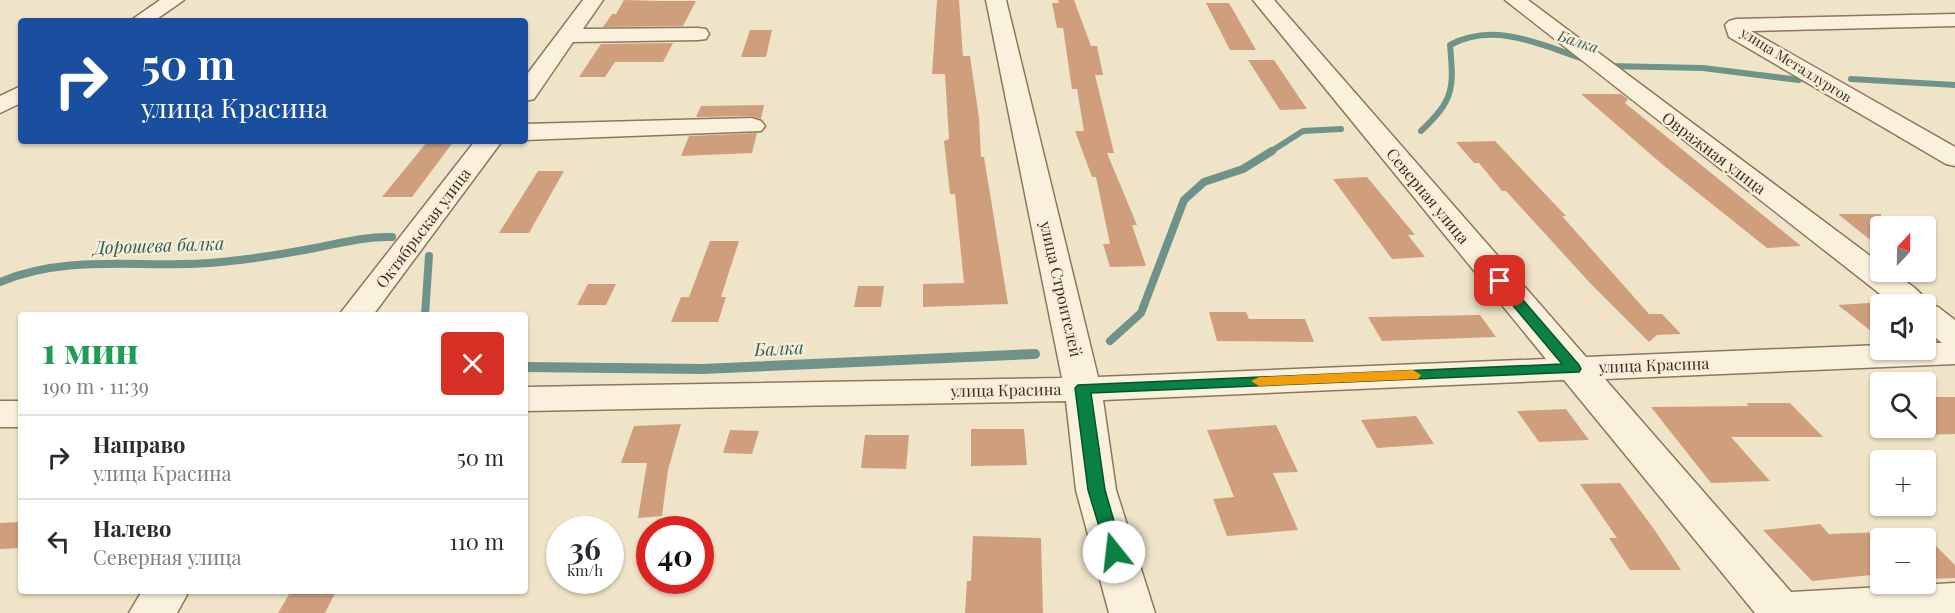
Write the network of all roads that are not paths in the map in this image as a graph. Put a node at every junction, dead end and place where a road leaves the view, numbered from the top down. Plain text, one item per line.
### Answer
1 (174, 0) edge
2 (593, 0) edge
3 (996, 0) edge
4 (1263, 0) edge
5 (1515, 0) edge
6 (145, 18) edge
7 (1955, 20) edge
8 (698, 34) dead end
9 (569, 36) junction
10 (528, 90) edge
11 (18, 95) edge
12 (0, 106) edge
13 (752, 126) dead end
14 (528, 132) edge
15 (487, 144) edge
16 (1955, 158) edge
17 (1900, 294) edge
18 (358, 312) edge
19 (1936, 322) edge
20 (1955, 336) edge
21 (1955, 353) edge
22 (1574, 369) junction
23 (1083, 388) junction
24 (528, 399) edge
25 (0, 414) edge
26 (18, 414) edge
27 (165, 594) edge
28 (1955, 602) edge
29 (1781, 612) edge
30 (152, 613) edge
31 (1132, 613) edge

1 - 6 street
2 - 9 street
3 - 23 street, улица Строителей
4 - 22 street, Северная улица
5 - 17 street, Овражная улица
7 - 16 street, улица Металлургов
8 - 9 street
9 - 10 street
11 - 12 street
13 - 14 street
15 - 18 street, Октябрьская улица
19 - 20 street
21 - 22 street, улица Красина
22 - 23 street, улица Красина
22 - 29 street, Северная улица
23 - 24 street, улица Красина
23 - 31 street, улица Строителей
25 - 26 street
27 - 30 street
28 - 29 street, Северная улица

